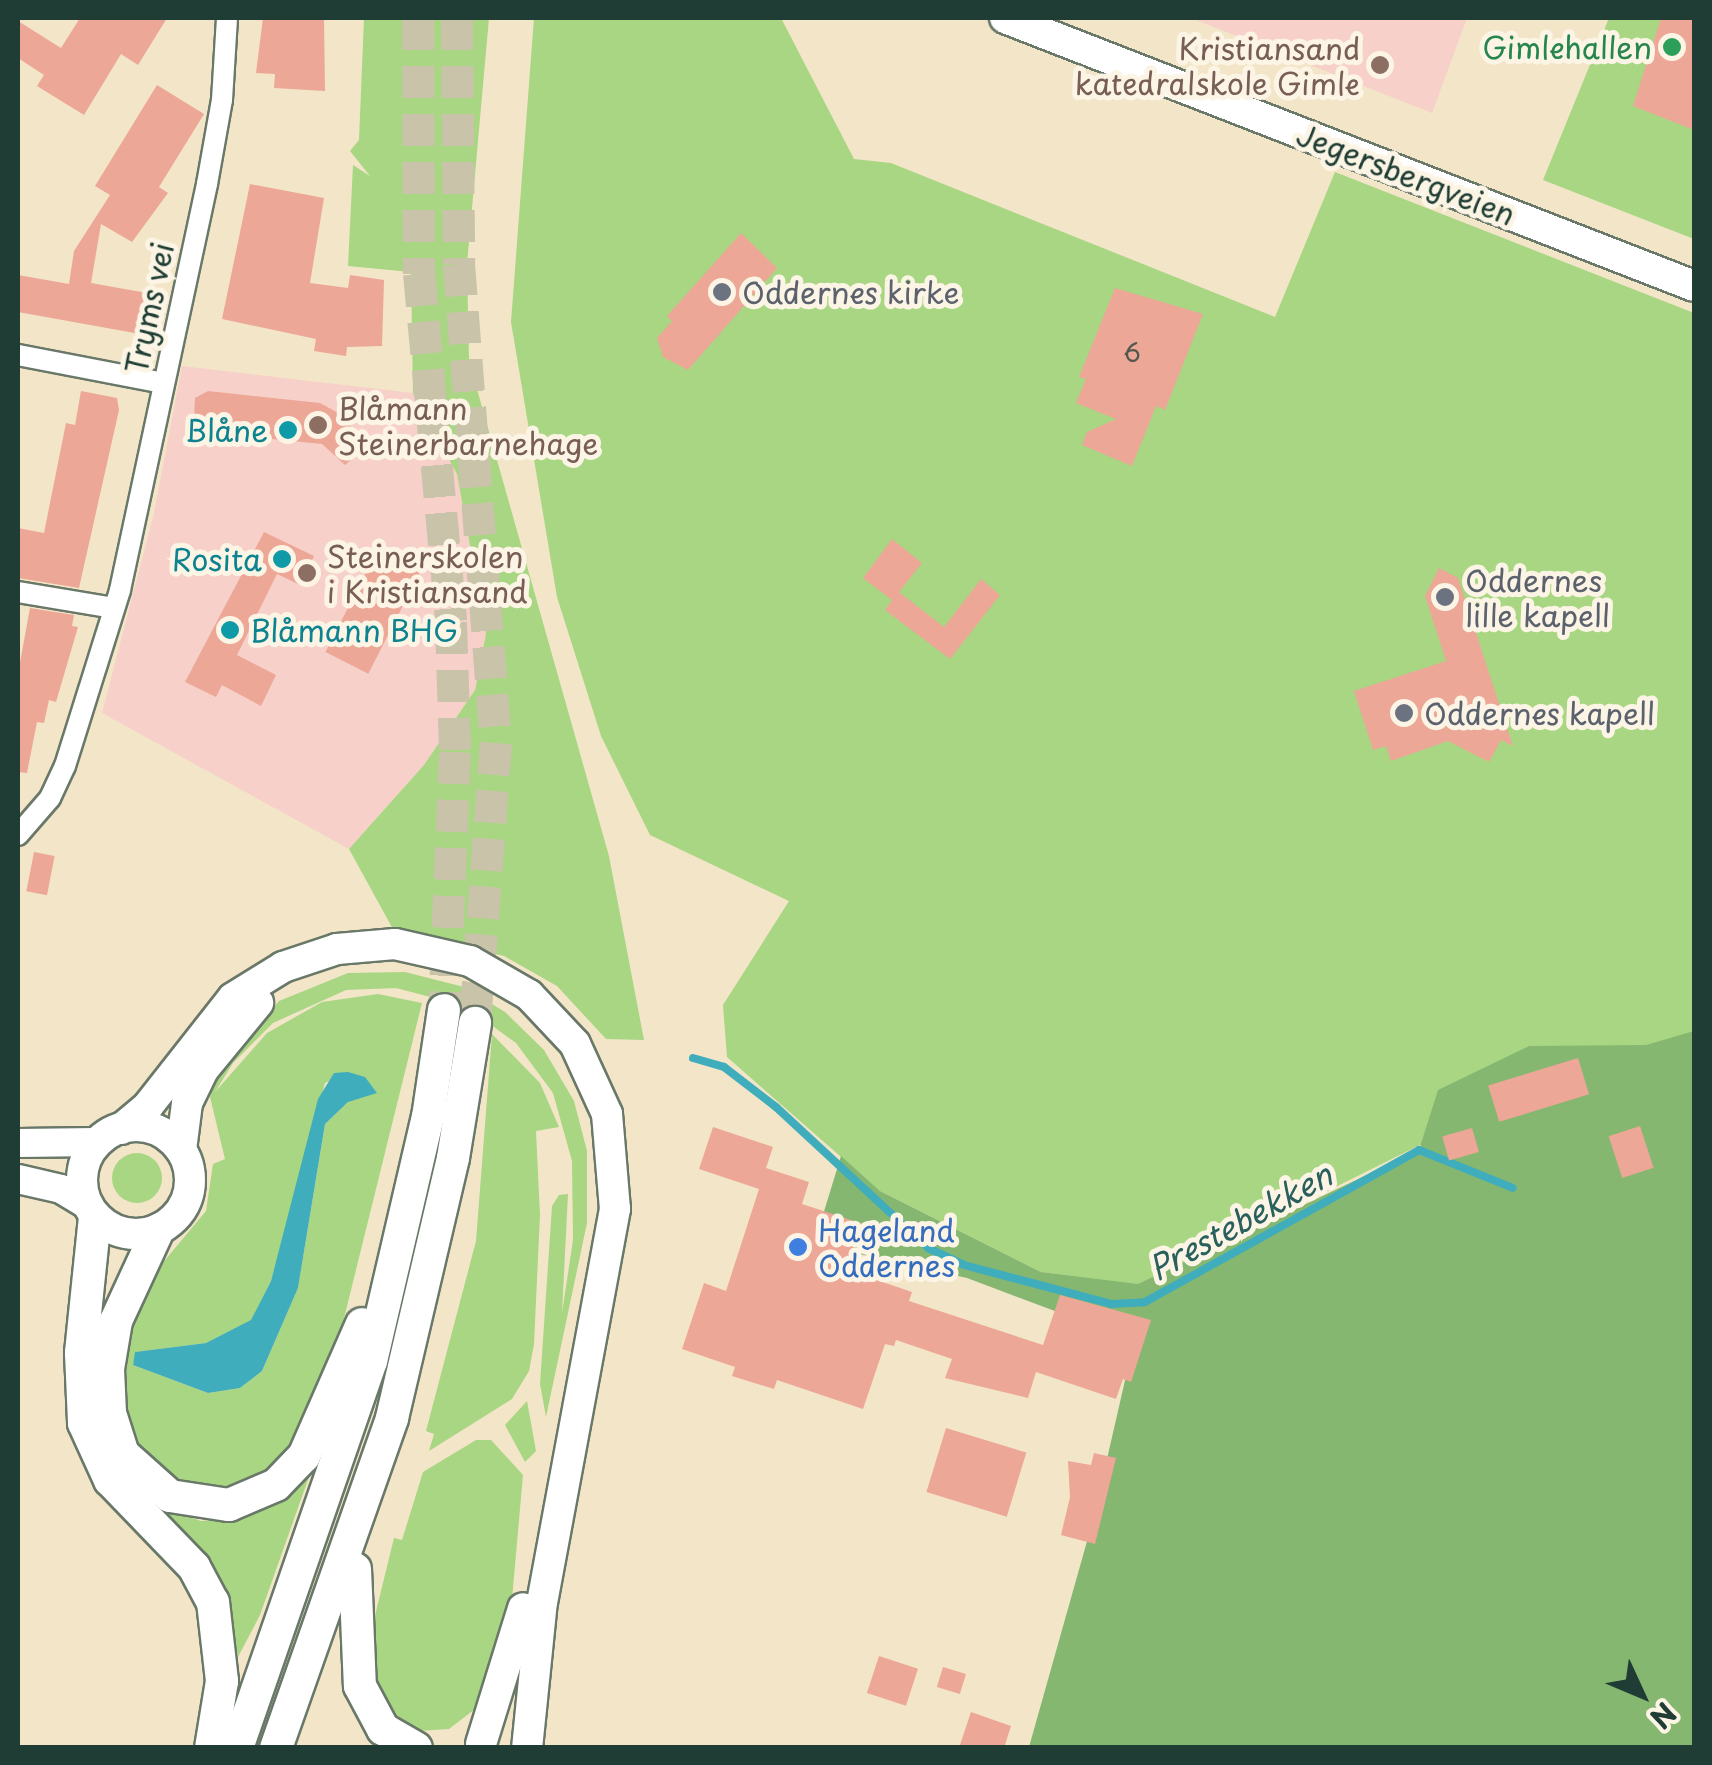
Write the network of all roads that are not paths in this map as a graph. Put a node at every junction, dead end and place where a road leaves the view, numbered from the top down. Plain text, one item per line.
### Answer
1 (228, 18) edge
2 (1006, 18) edge
3 (1694, 286) edge
4 (18, 356) edge
5 (163, 383) junction
6 (18, 592) edge
7 (114, 608) junction
8 (18, 835) edge
9 (444, 1010) tunnel mouth
10 (475, 1023) tunnel mouth
11 (109, 1135) junction
12 (18, 1143) edge
13 (180, 1150) junction
14 (18, 1179) edge
15 (91, 1211) junction
16 (158, 1230) junction
17 (403, 1234) junction
18 (359, 1526) junction
19 (476, 1746) edge
20 (211, 1748) edge
21 (237, 1748) edge
22 (276, 1748) edge
23 (416, 1748) edge
24 (523, 1748) edge

1 - 5 street, Tryms vei
2 - 3 main road, Jegersbergveien
4 - 5 street
5 - 7 street, Tryms vei
6 - 7 street
7 - 8 street, Tryms vei
9 - 17 highway
10 - 18 highway
11 - 12 main road
11 - 13 main road
11 - 15 main road
11 - 24 main road
13 - 16 main road
13 - 19 main road
14 - 15 main road
15 - 16 main road
15 - 20 highway
16 - 17 highway
17 - 21 highway
18 - 22 highway
18 - 23 highway
19 - 24 main road

